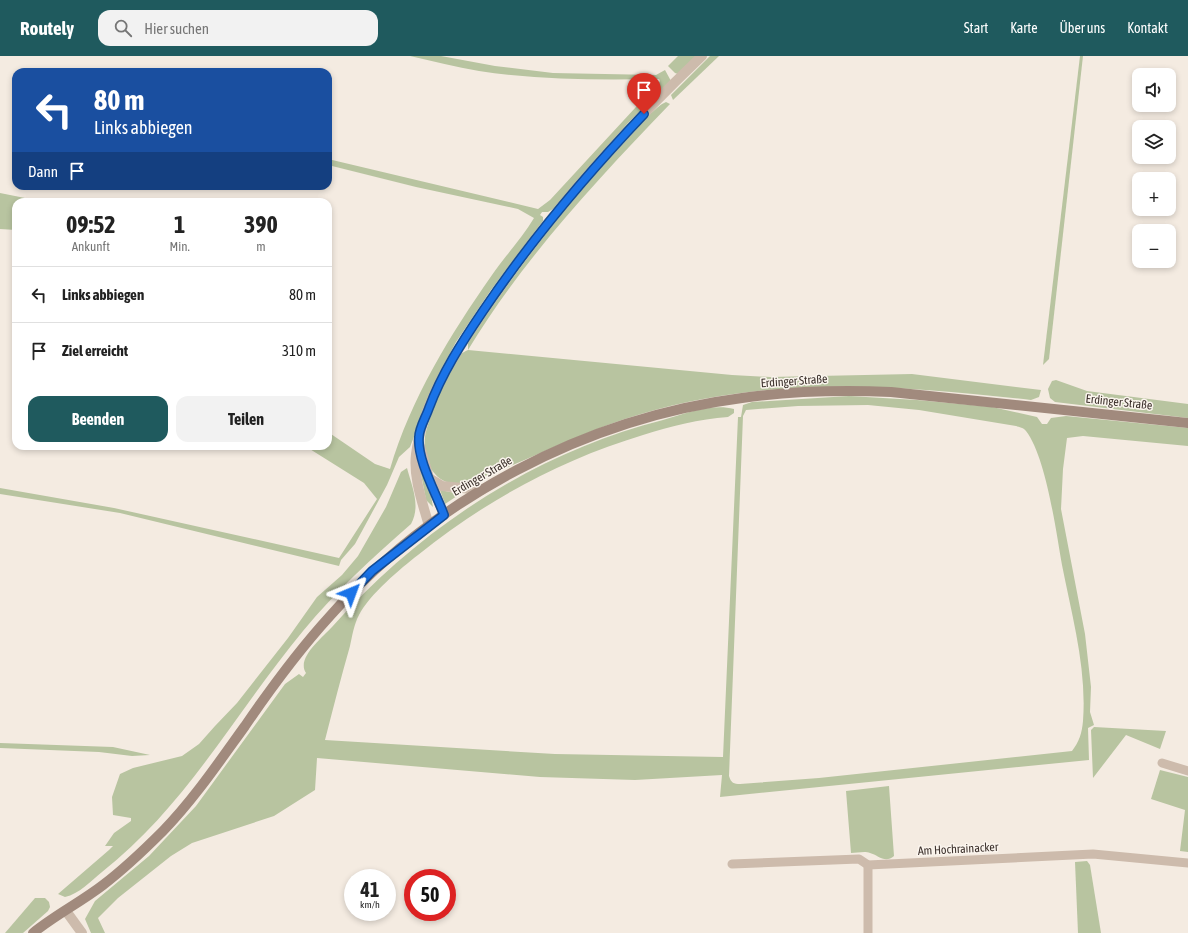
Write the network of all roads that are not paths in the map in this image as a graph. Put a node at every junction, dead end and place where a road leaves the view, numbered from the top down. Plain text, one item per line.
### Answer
1 (702, 56) edge
2 (1188, 423) edge
3 (419, 436) junction
4 (429, 478) junction
5 (482, 490) junction
6 (444, 515) junction
7 (429, 526) junction
8 (1162, 764) dead end
9 (1188, 771) edge
10 (1188, 863) edge
11 (732, 864) dead end
12 (868, 865) junction
13 (62, 913) junction
14 (33, 933) edge
15 (47, 933) edge
16 (82, 933) edge
17 (868, 933) edge

1 - 3 street
2 - 5 main road, Erdinger Straße
3 - 4 street
3 - 7 street
4 - 5 street
4 - 6 street
5 - 6 main road, Erdinger Straße
6 - 7 main road, Erdinger Straße
7 - 13 main road, Erdinger Straße
8 - 9 street
10 - 12 street, Am Hochrainacker
11 - 12 street, Am Hochrainacker
12 - 17 street
13 - 14 main road, Erdinger Straße
13 - 15 main road
13 - 16 street

